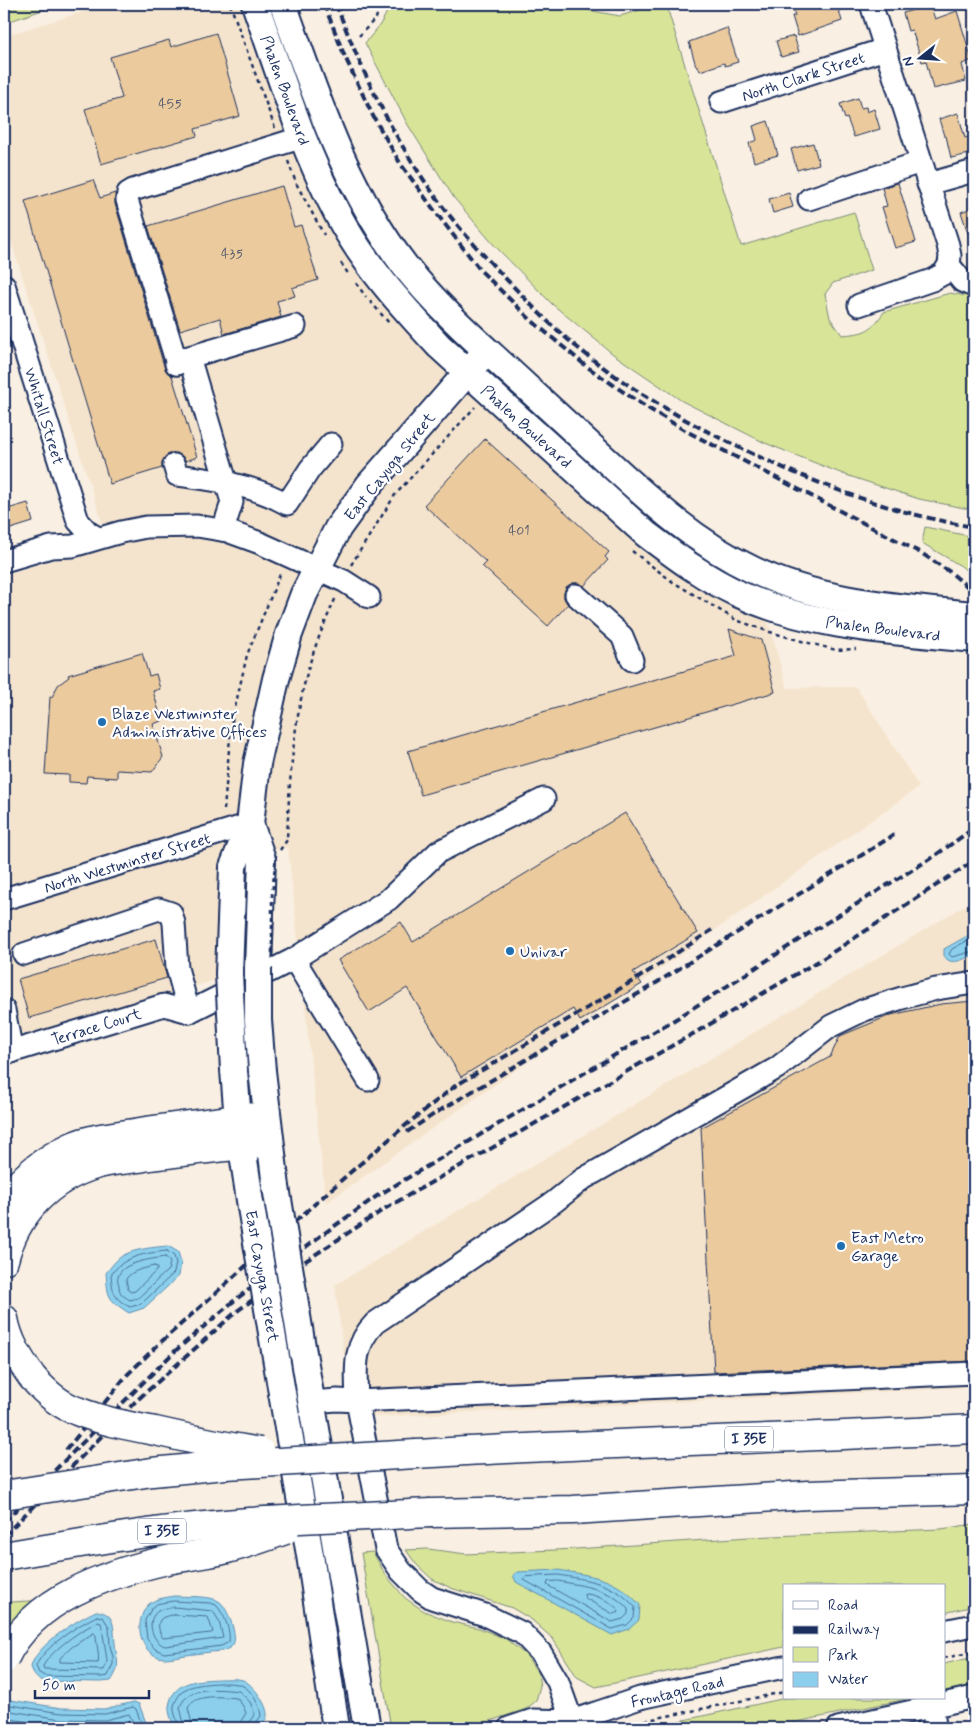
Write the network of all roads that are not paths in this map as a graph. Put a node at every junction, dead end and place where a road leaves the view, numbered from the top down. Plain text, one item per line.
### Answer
1 (255, 4) edge
2 (283, 4) edge
3 (871, 4) edge
4 (885, 49) junction
5 (721, 102) dead end
6 (303, 137) junction
7 (921, 162) junction
8 (974, 171) edge
9 (928, 184) junction
10 (809, 199) dead end
11 (949, 265) junction
12 (4, 285) edge
13 (974, 286) edge
14 (858, 305) dead end
15 (9, 319) edge
16 (295, 326) dead end
17 (486, 350) junction
18 (178, 362) junction
19 (468, 371) junction
20 (332, 444) dead end
21 (174, 465) dead end
22 (227, 481) junction
23 (223, 530) junction
24 (98, 538) junction
25 (4, 561) edge
26 (318, 568) junction
27 (576, 595) dead end
28 (368, 597) dead end
29 (974, 615) edge
30 (897, 619) junction
31 (974, 639) edge
32 (632, 660) dead end
33 (544, 799) dead end
34 (250, 824) junction
35 (4, 899) edge
36 (24, 954) dead end
37 (294, 959) junction
38 (974, 983) edge
39 (4, 1010) edge
40 (189, 1012) junction
41 (8, 1053) edge
42 (368, 1080) dead end
43 (268, 1129) junction
44 (240, 1132) junction
45 (4, 1202) edge
46 (4, 1260) edge
47 (4, 1319) edge
48 (974, 1374) edge
49 (358, 1400) junction
50 (312, 1402) junction
51 (974, 1429) edge
52 (305, 1460) junction
53 (974, 1490) edge
54 (4, 1495) edge
55 (322, 1518) junction
56 (4, 1556) edge
57 (974, 1625) edge
58 (946, 1632) edge
59 (4, 1659) edge
60 (783, 1667) edge
61 (974, 1697) edge
62 (933, 1706) junction
63 (568, 1724) edge
64 (336, 1728) edge
65 (367, 1728) edge
66 (509, 1728) edge
67 (838, 1728) edge
68 (936, 1728) edge

1 - 6 main road, Phalen Boulevard
2 - 17 main road, Phalen Boulevard
3 - 4 street
4 - 5 street, North Clark Street
4 - 7 street
6 - 18 street
6 - 19 main road, Phalen Boulevard
7 - 9 street
7 - 10 street
8 - 9 street
9 - 11 street
11 - 13 street
11 - 14 street
12 - 15 street, Whitall Street
15 - 24 street, Whitall Street
16 - 18 street
17 - 19 main road, East Cayuga Street
17 - 30 main road, Phalen Boulevard
18 - 22 street
19 - 26 main road, East Cayuga Street
19 - 30 main road, Phalen Boulevard
20 - 22 street
21 - 22 street
22 - 23 street
23 - 24 street
23 - 26 street
24 - 25 street
26 - 28 street
26 - 34 main road, East Cayuga Street
27 - 32 street
29 - 30 main road, Phalen Boulevard
30 - 31 main road, Phalen Boulevard
33 - 37 street
34 - 35 street, North Westminster Street
34 - 43 main road, East Cayuga Street, bridge
34 - 44 main road, East Cayuga Street, bridge
36 - 40 street
37 - 40 street
37 - 42 street
38 - 49 street
39 - 41 street
40 - 41 street, Terrace Court
43 - 44 highway
43 - 50 main road, East Cayuga Street, bridge
44 - 45 highway
44 - 46 highway
44 - 64 main road, East Cayuga Street, bridge
47 - 52 highway, bridge
48 - 49 street
49 - 50 street
49 - 63 street
50 - 65 main road, East Cayuga Street
51 - 52 highway, I 35E, bridge
52 - 54 highway, I 35E, bridge
53 - 55 highway, I 35E, bridge
55 - 56 highway, I 35E, bridge
55 - 59 highway, bridge
57 - 58 street
60 - 63 street, Frontage Road
61 - 62 street
62 - 67 street
62 - 68 street
63 - 66 street, Frontage Road

